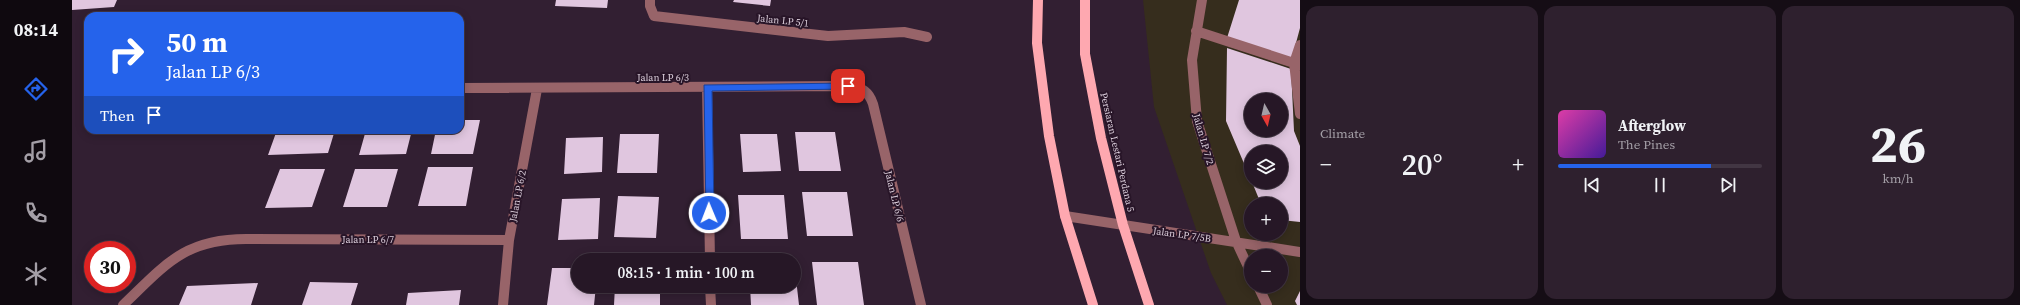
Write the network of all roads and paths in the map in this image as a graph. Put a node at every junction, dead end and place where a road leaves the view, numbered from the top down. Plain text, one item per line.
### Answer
1 (650, 0) edge
2 (1038, 0) edge
3 (1085, 0) edge
4 (1202, 0) edge
5 (1196, 32) junction
6 (927, 37) dead end
7 (1300, 45) edge
8 (1297, 64) edge
9 (464, 88) edge
10 (707, 88) junction
11 (537, 89) junction
12 (865, 90) joint
13 (1300, 114) edge
14 (1065, 216) junction
15 (1123, 225) junction
16 (509, 240) junction
17 (1236, 241) junction
18 (1300, 252) edge
19 (710, 253) edge
20 (1244, 258) edge
21 (710, 293) edge
22 (1261, 293) edge
23 (123, 305) edge
24 (503, 305) edge
25 (710, 305) edge
26 (921, 305) edge
27 (1093, 305) edge
28 (1149, 305) edge
29 (1267, 305) edge

1 - 6 street, Jalan LP 5/1
2 - 14 main road
3 - 15 main road, Persiaran Lestari Perdana 5
4 - 5 street, Jalan LP 7/2
5 - 8 street
5 - 17 street, Jalan LP 7/2
7 - 8 street
8 - 13 street
9 - 11 street, Jalan LP 6/3
10 - 11 street, Jalan LP 6/3
10 - 12 street, Jalan LP 6/3
10 - 19 street
11 - 16 street, Jalan LP 6/2
12 - 26 street, Jalan LP 6/6
14 - 15 street, Jalan LP 7/5B
14 - 27 main road
15 - 17 street, Jalan LP 7/5B
15 - 28 main road, Persiaran Lestari Perdana 5
16 - 23 street, Jalan LP 6/7
16 - 24 street, Jalan LP 6/2
17 - 18 street, Jalan LP 7/5B
17 - 20 street, Jalan LP 7/2
21 - 25 street
22 - 29 street

